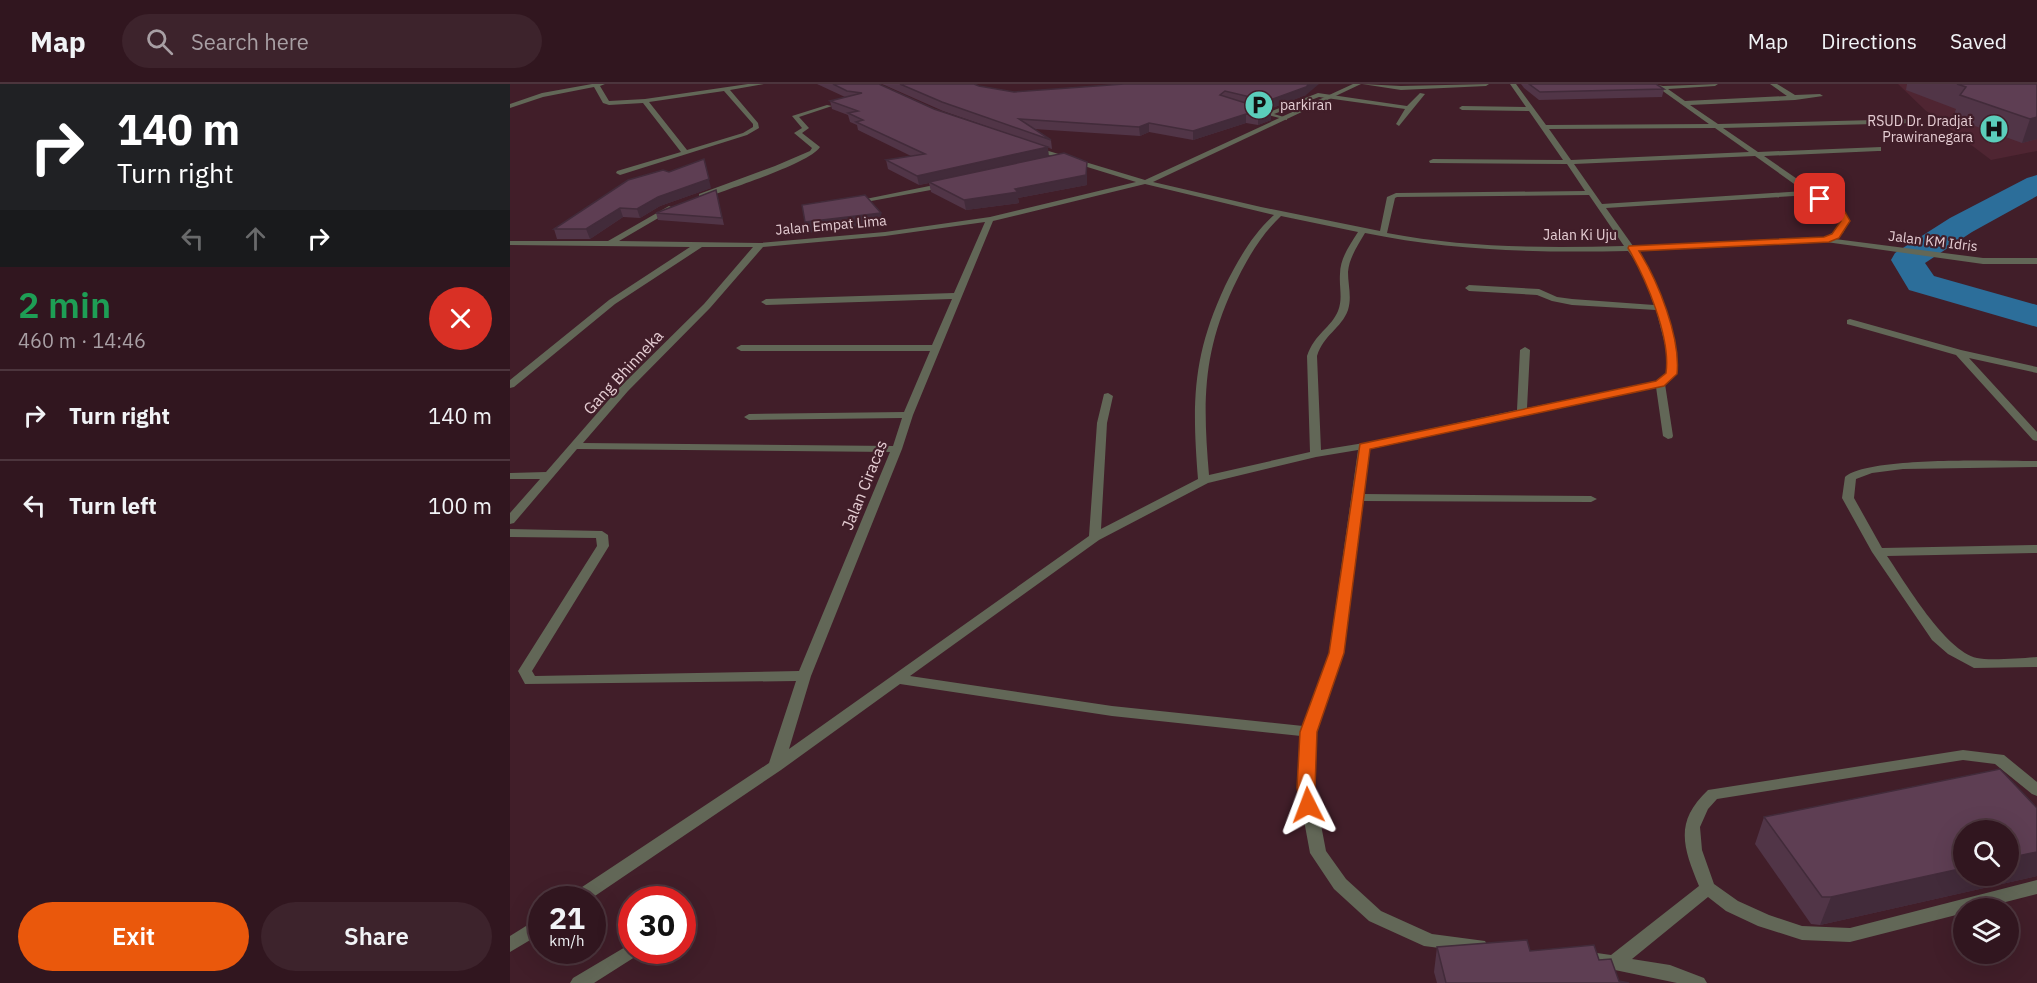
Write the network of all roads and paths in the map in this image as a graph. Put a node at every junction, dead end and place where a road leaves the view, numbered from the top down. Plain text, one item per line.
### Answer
1 (604, 84) edge
2 (761, 84) edge
3 (1358, 84) edge
4 (1365, 84) edge
5 (1486, 84) edge
6 (1513, 84) edge
7 (1715, 84) edge
8 (1773, 84) edge
9 (596, 85) edge
10 (1657, 86) edge
11 (726, 90) junction
12 (1422, 94) dead end
13 (510, 96) edge
14 (1820, 96) dead end
15 (1333, 97) junction
16 (1795, 98) junction
17 (527, 99) junction
18 (645, 101) junction
19 (1687, 103) junction
20 (510, 106) edge
21 (829, 106) edge
22 (1409, 108) junction
23 (1462, 108) dead end
24 (1530, 109) junction
25 (1256, 111) edge
26 (1267, 114) junction
27 (1285, 119) junction
28 (1914, 121) dead end
29 (1399, 124) dead end
30 (1718, 126) junction
31 (1542, 127) junction
32 (1022, 143) edge
33 (1878, 149) dead end
34 (684, 151) junction
35 (1758, 156) junction
36 (1065, 158) junction
37 (1432, 161) dead end
38 (1568, 162) junction
39 (1042, 164) edge
40 (620, 173) dead end
41 (1149, 181) junction
42 (954, 183) edge
43 (1590, 193) junction
44 (1810, 193) junction
45 (696, 198) edge
46 (841, 204) edge
47 (674, 206) edge
48 (1603, 206) junction
49 (1279, 214) junction
50 (990, 219) junction
51 (1363, 230) junction
52 (1383, 234) junction
53 (1825, 240) junction
54 (611, 243) junction
55 (513, 245) edge
56 (700, 245) junction
57 (760, 245) junction
58 (1633, 248) junction
59 (2037, 261) edge
60 (1469, 288) dead end
61 (958, 297) junction
62 (766, 302) dead end
63 (1660, 308) junction
64 (1850, 322) dead end
65 (741, 348) dead end
66 (935, 348) junction
67 (1525, 350) dead end
68 (1959, 353) junction
69 (2037, 370) edge
70 (1660, 383) junction
71 (510, 385) edge
72 (1108, 396) dead end
73 (1522, 414) junction
74 (908, 415) junction
75 (749, 417) dead end
76 (1668, 435) dead end
77 (2037, 438) edge
78 (577, 446) junction
79 (1364, 446) junction
80 (897, 449) junction
81 (1316, 454) junction
82 (2037, 464) edge
83 (551, 475) junction
84 (510, 476) edge
85 (1204, 480) junction
86 (1356, 497) junction
87 (1591, 499) dead end
88 (510, 520) edge
89 (510, 533) edge
90 (1095, 537) junction
91 (2037, 549) edge
92 (1878, 552) junction
93 (2037, 662) edge
94 (804, 676) junction
95 (897, 680) junction
96 (1308, 732) junction
97 (776, 766) junction
98 (2037, 790) edge
99 (597, 886) edge
100 (2037, 887) edge
101 (1708, 888) junction
102 (528, 933) edge
103 (510, 945) edge
104 (1491, 948) edge
105 (618, 959) edge
106 (1582, 959) edge
107 (1615, 962) junction
108 (579, 983) edge
109 (1698, 983) edge

1 - 9 street
2 - 11 street
3 - 15 street, Jalan Empat Lima
4 - 5 street
6 - 24 street
7 - 10 street
8 - 16 street
9 - 17 street
9 - 18 street
10 - 19 street
11 - 18 street
11 - 34 street
12 - 22 street
13 - 17 street
14 - 16 street
15 - 22 street
15 - 26 street
15 - 27 street, Jalan Empat Lima
16 - 19 street
17 - 20 street
18 - 34 street
19 - 30 street
21 - 45 street
22 - 29 street
23 - 24 street
24 - 31 street
25 - 26 street
26 - 27 street
27 - 41 street, Jalan Empat Lima
28 - 30 street
30 - 31 street
30 - 35 street
31 - 38 street
32 - 36 street, Jalan Ki Uju
33 - 35 street
34 - 40 street
35 - 38 street
35 - 44 street
36 - 39 street
36 - 41 street, Jalan Ki Uju
37 - 38 street
38 - 43 street
41 - 49 street, Jalan Ki Uju
41 - 50 street, Jalan Empat Lima
42 - 46 street
43 - 48 street
43 - 52 street
44 - 48 street
44 - 53 street
47 - 54 street
48 - 58 street
49 - 51 street, Jalan Ki Uju
49 - 85 street
50 - 57 street, Jalan Empat Lima
50 - 61 street, Jalan Ciracas
51 - 52 street, Jalan Ki Uju
51 - 81 street
52 - 58 street, Jalan Ki Uju
53 - 58 street, Jalan Ki Uju
53 - 59 street, Jalan KM Idris
54 - 55 street, Jalan Empat Lima
54 - 56 street, Jalan Empat Lima
56 - 57 street, Jalan Empat Lima
56 - 71 street
57 - 78 street, Gang Bhinneka
58 - 63 street
60 - 63 street
61 - 62 street
61 - 66 street, Jalan Ciracas
63 - 70 street
64 - 68 street
65 - 66 street
66 - 74 street, Jalan Ciracas
67 - 73 street
68 - 69 street
68 - 77 street
70 - 73 street
70 - 76 street
72 - 90 street
73 - 79 street
74 - 75 street
74 - 80 street, Jalan Ciracas
78 - 80 street
78 - 83 street, Gang Bhinneka
79 - 81 street
79 - 86 street
80 - 94 street, Jalan Ciracas
81 - 85 street
82 - 92 street
83 - 84 street
83 - 88 street, Gang Bhinneka
85 - 90 street
86 - 87 street
86 - 96 street
89 - 94 street
90 - 95 street
91 - 92 street
92 - 93 street
94 - 97 street, Jalan Ciracas
95 - 96 street
95 - 97 street
96 - 104 street
97 - 99 street
98 - 101 street
100 - 101 street
101 - 107 street
102 - 103 street
105 - 108 street
106 - 107 street
107 - 109 street

